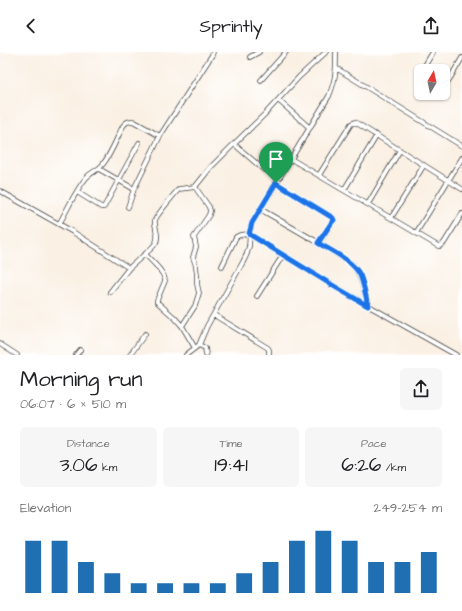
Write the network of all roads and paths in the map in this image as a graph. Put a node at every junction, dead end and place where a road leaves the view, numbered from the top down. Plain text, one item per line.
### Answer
1 (213, 52) edge
2 (259, 52) edge
3 (326, 52) edge
4 (336, 52) edge
5 (433, 52) edge
6 (284, 53) edge
7 (250, 57) dead end
8 (462, 58) edge
9 (426, 64) edge
10 (336, 68) junction
11 (450, 78) edge
12 (261, 80) dead end
13 (278, 100) junction
14 (310, 128) junction
15 (377, 135) junction
16 (160, 136) junction
17 (139, 143) dead end
18 (234, 144) junction
19 (462, 146) edge
20 (400, 150) junction
21 (462, 158) edge
22 (292, 159) junction
23 (424, 165) junction
24 (99, 169) junction
25 (264, 170) dead end
26 (319, 175) junction
27 (448, 180) junction
28 (119, 181) junction
29 (276, 183) junction
30 (195, 187) junction
31 (462, 188) edge
32 (0, 190) edge
33 (134, 190) junction
34 (344, 190) junction
35 (77, 192) junction
36 (368, 204) junction
37 (128, 207) dead end
38 (260, 209) junction
39 (462, 214) edge
40 (391, 218) junction
41 (59, 224) junction
42 (416, 232) junction
43 (249, 234) junction
44 (318, 243) junction
45 (145, 254) junction
46 (283, 255) junction
47 (222, 266) dead end
48 (129, 268) junction
49 (110, 292) dead end
50 (257, 296) dead end
51 (368, 306) junction
52 (214, 315) junction
53 (182, 326) junction
54 (145, 334) dead end
55 (0, 344) edge
56 (199, 345) junction
57 (195, 348) junction
58 (80, 350) dead end
59 (17, 355) edge
60 (76, 355) edge
61 (130, 355) edge
62 (186, 355) edge
63 (206, 355) edge
64 (269, 355) edge
65 (456, 355) edge

1 - 16 street
2 - 7 street
3 - 13 street
4 - 10 street
5 - 9 street
6 - 12 street
8 - 11 street
10 - 14 street
10 - 19 street
13 - 14 street
13 - 18 street
14 - 22 street
15 - 20 street
15 - 26 street
15 - 34 street
16 - 24 street
16 - 33 street
17 - 28 street
18 - 25 street
18 - 30 street
20 - 23 street
20 - 36 street
21 - 27 street
22 - 26 street
22 - 29 street
23 - 27 street
23 - 40 street
24 - 28 street
24 - 35 street
26 - 34 street
27 - 31 street
27 - 42 street
28 - 33 street
28 - 35 street
29 - 38 street
29 - 44 street
30 - 45 street
30 - 53 street
32 - 41 street
33 - 37 street
34 - 36 street
35 - 41 street
36 - 40 street
38 - 43 street
38 - 44 street
39 - 42 street
40 - 42 street
41 - 48 street
43 - 46 street
43 - 47 street
43 - 52 street
44 - 51 street
45 - 48 street
45 - 53 street
46 - 50 street
46 - 51 street
48 - 49 street
51 - 65 street
52 - 56 street
52 - 64 street
53 - 57 street
54 - 61 street
55 - 59 street
56 - 57 street
56 - 63 street
57 - 62 street
58 - 60 street

